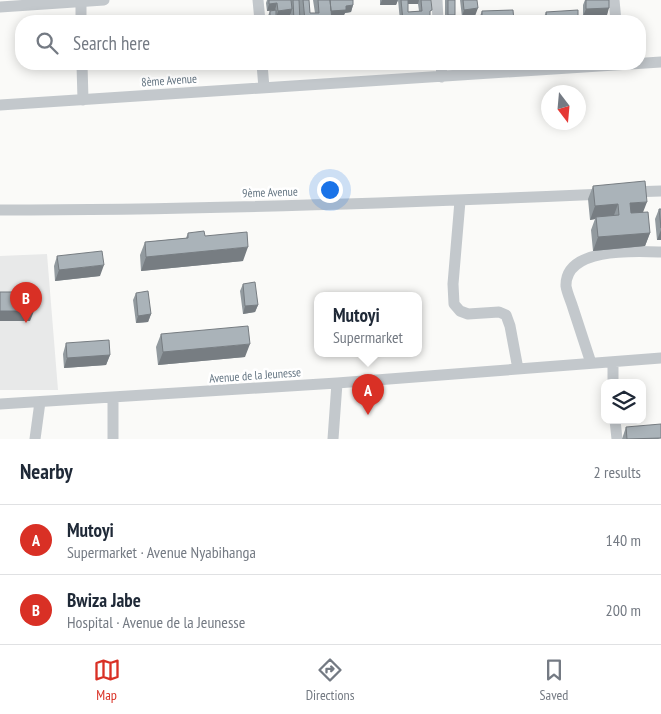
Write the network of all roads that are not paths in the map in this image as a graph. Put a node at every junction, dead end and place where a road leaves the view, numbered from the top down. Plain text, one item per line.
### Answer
1 (104, 0) edge
2 (258, 0) edge
3 (437, 0) edge
4 (614, 0) edge
5 (81, 1) edge
6 (0, 7) edge
7 (82, 15) edge
8 (259, 15) edge
9 (438, 15) edge
10 (615, 15) edge
11 (661, 62) edge
12 (646, 63) edge
13 (82, 70) edge
14 (262, 70) edge
15 (441, 70) edge
16 (537, 70) edge
17 (442, 77) junction
18 (264, 88) junction
19 (83, 100) junction
20 (0, 105) edge
21 (661, 191) edge
22 (460, 201) junction
23 (0, 210) edge
24 (661, 252) edge
25 (661, 358) edge
26 (613, 362) junction
27 (590, 363) junction
28 (518, 369) junction
29 (614, 379) edge
30 (337, 384) junction
31 (112, 398) junction
32 (40, 402) junction
33 (0, 404) edge
34 (615, 424) edge
35 (35, 439) edge
36 (113, 439) edge
37 (333, 439) edge
38 (617, 439) edge

1 - 5 street
2 - 8 street
3 - 9 street
4 - 10 street
5 - 6 street
5 - 7 street
11 - 12 street, 8ème Avenue
13 - 19 street
14 - 18 street
15 - 17 street
16 - 17 street, 8ème Avenue
17 - 18 street, 8ème Avenue
18 - 19 street, 8ème Avenue
19 - 20 street, 8ème Avenue
21 - 22 street, 9ème Avenue
22 - 23 street, 9ème Avenue
22 - 28 street
24 - 27 street
25 - 26 street, Avenue de la Jeunesse
26 - 27 street, Avenue de la Jeunesse
26 - 29 street
27 - 28 street, Avenue de la Jeunesse
28 - 30 street, Avenue de la Jeunesse
30 - 31 street, Avenue de la Jeunesse
30 - 37 street
31 - 32 street, Avenue de la Jeunesse
31 - 36 street
32 - 33 street, Avenue de la Jeunesse
32 - 35 street
34 - 38 street

